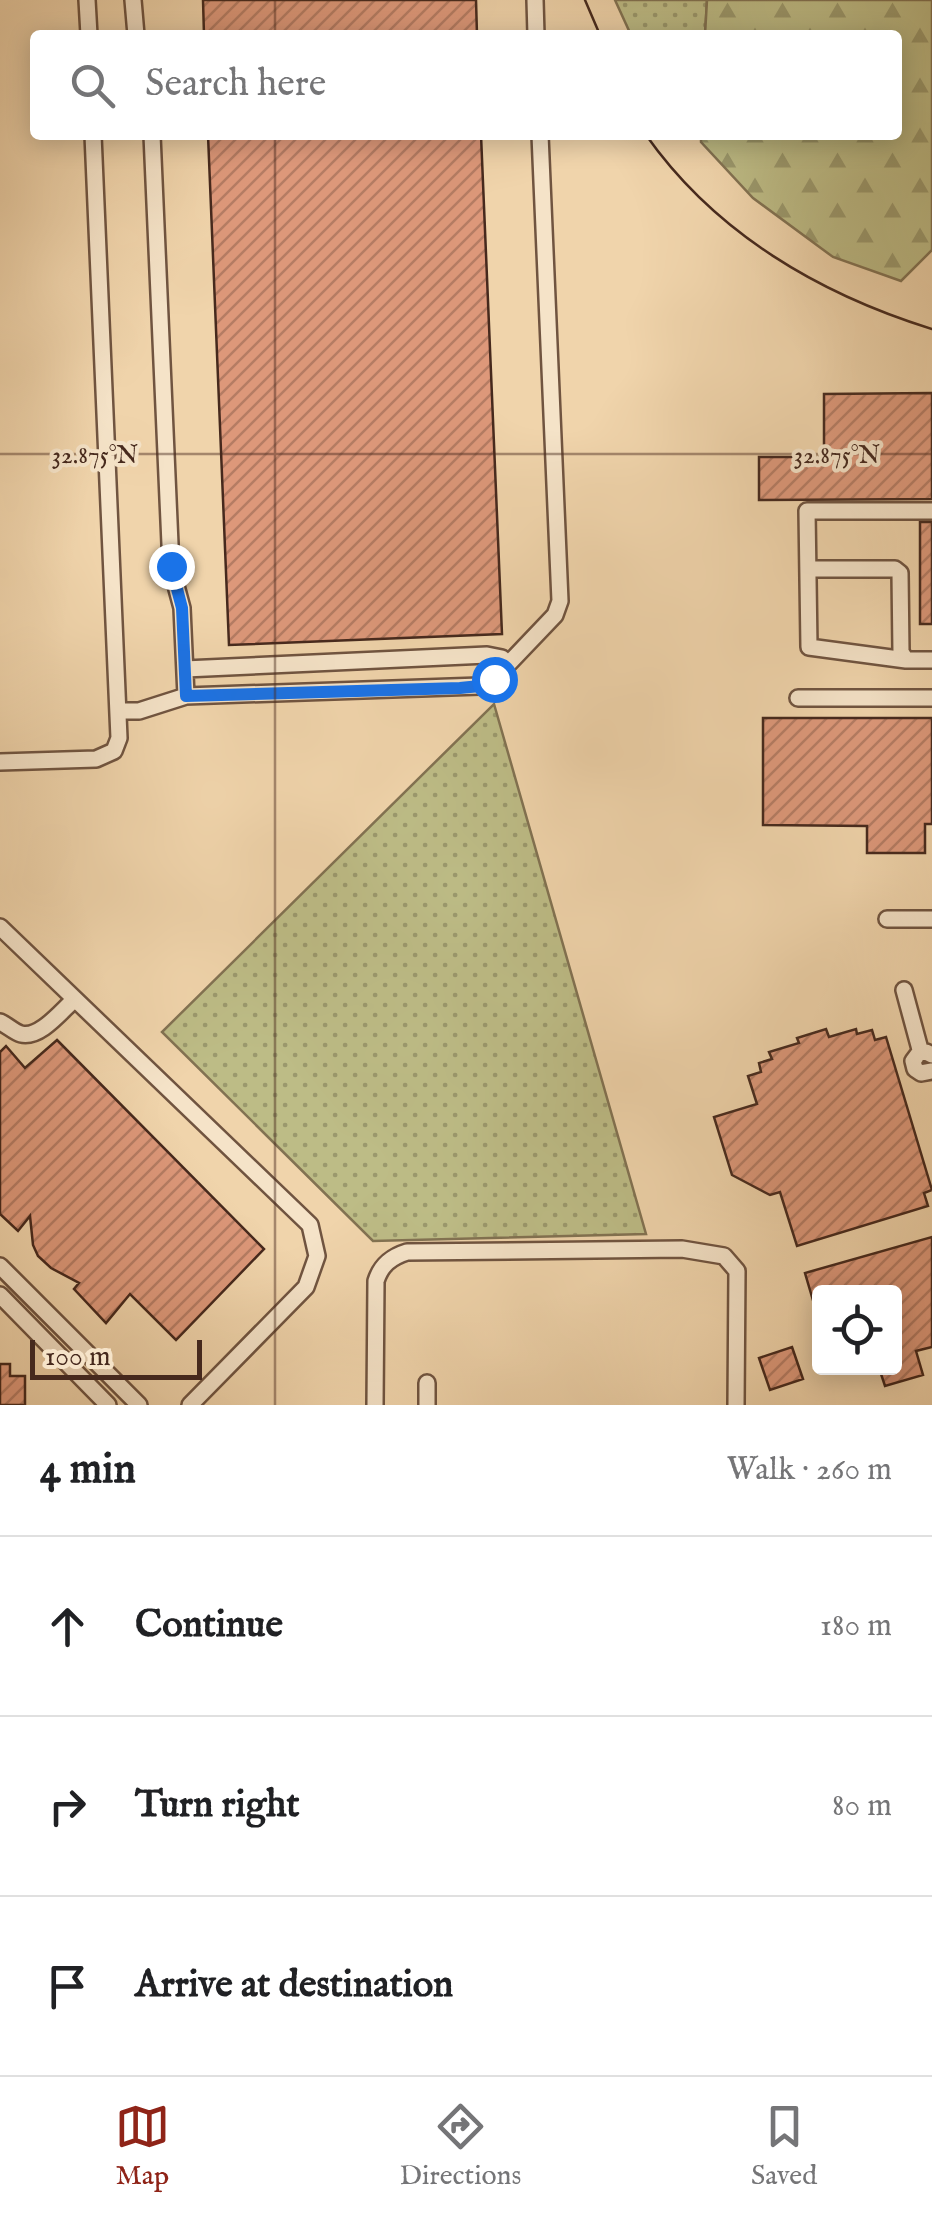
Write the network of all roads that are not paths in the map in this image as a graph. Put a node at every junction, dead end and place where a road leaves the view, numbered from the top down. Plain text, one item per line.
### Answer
1 (87, 0) edge
2 (133, 0) edge
3 (535, 0) edge
4 (89, 30) edge
5 (136, 30) edge
6 (536, 30) edge
7 (93, 140) edge
8 (152, 140) edge
9 (540, 140) edge
10 (932, 511) edge
11 (808, 569) junction
12 (906, 660) junction
13 (932, 660) edge
14 (508, 664) junction
15 (184, 669) junction
16 (186, 696) junction
17 (798, 698) dead end
18 (932, 698) edge
19 (120, 711) junction
20 (0, 762) edge
21 (887, 918) dead end
22 (932, 919) edge
23 (0, 927) edge
24 (904, 990) dead end
25 (75, 999) junction
26 (0, 1022) edge
27 (926, 1054) edge
28 (932, 1071) edge
29 (0, 1266) edge
30 (0, 1295) edge
31 (427, 1383) dead end
32 (108, 1405) edge
33 (139, 1405) edge
34 (190, 1405) edge
35 (375, 1405) edge
36 (427, 1405) edge
37 (736, 1405) edge

1 - 4 street
2 - 5 street
3 - 6 street
7 - 19 street
8 - 15 street
9 - 14 street
10 - 11 street
11 - 12 street
11 - 12 street
12 - 13 street
14 - 15 street
14 - 16 street
15 - 16 street
16 - 19 street
17 - 18 street
19 - 20 street
21 - 22 street
23 - 25 street
24 - 27 street
25 - 26 street
25 - 34 street
27 - 28 street
29 - 33 street
30 - 32 street
31 - 36 street
35 - 37 street

